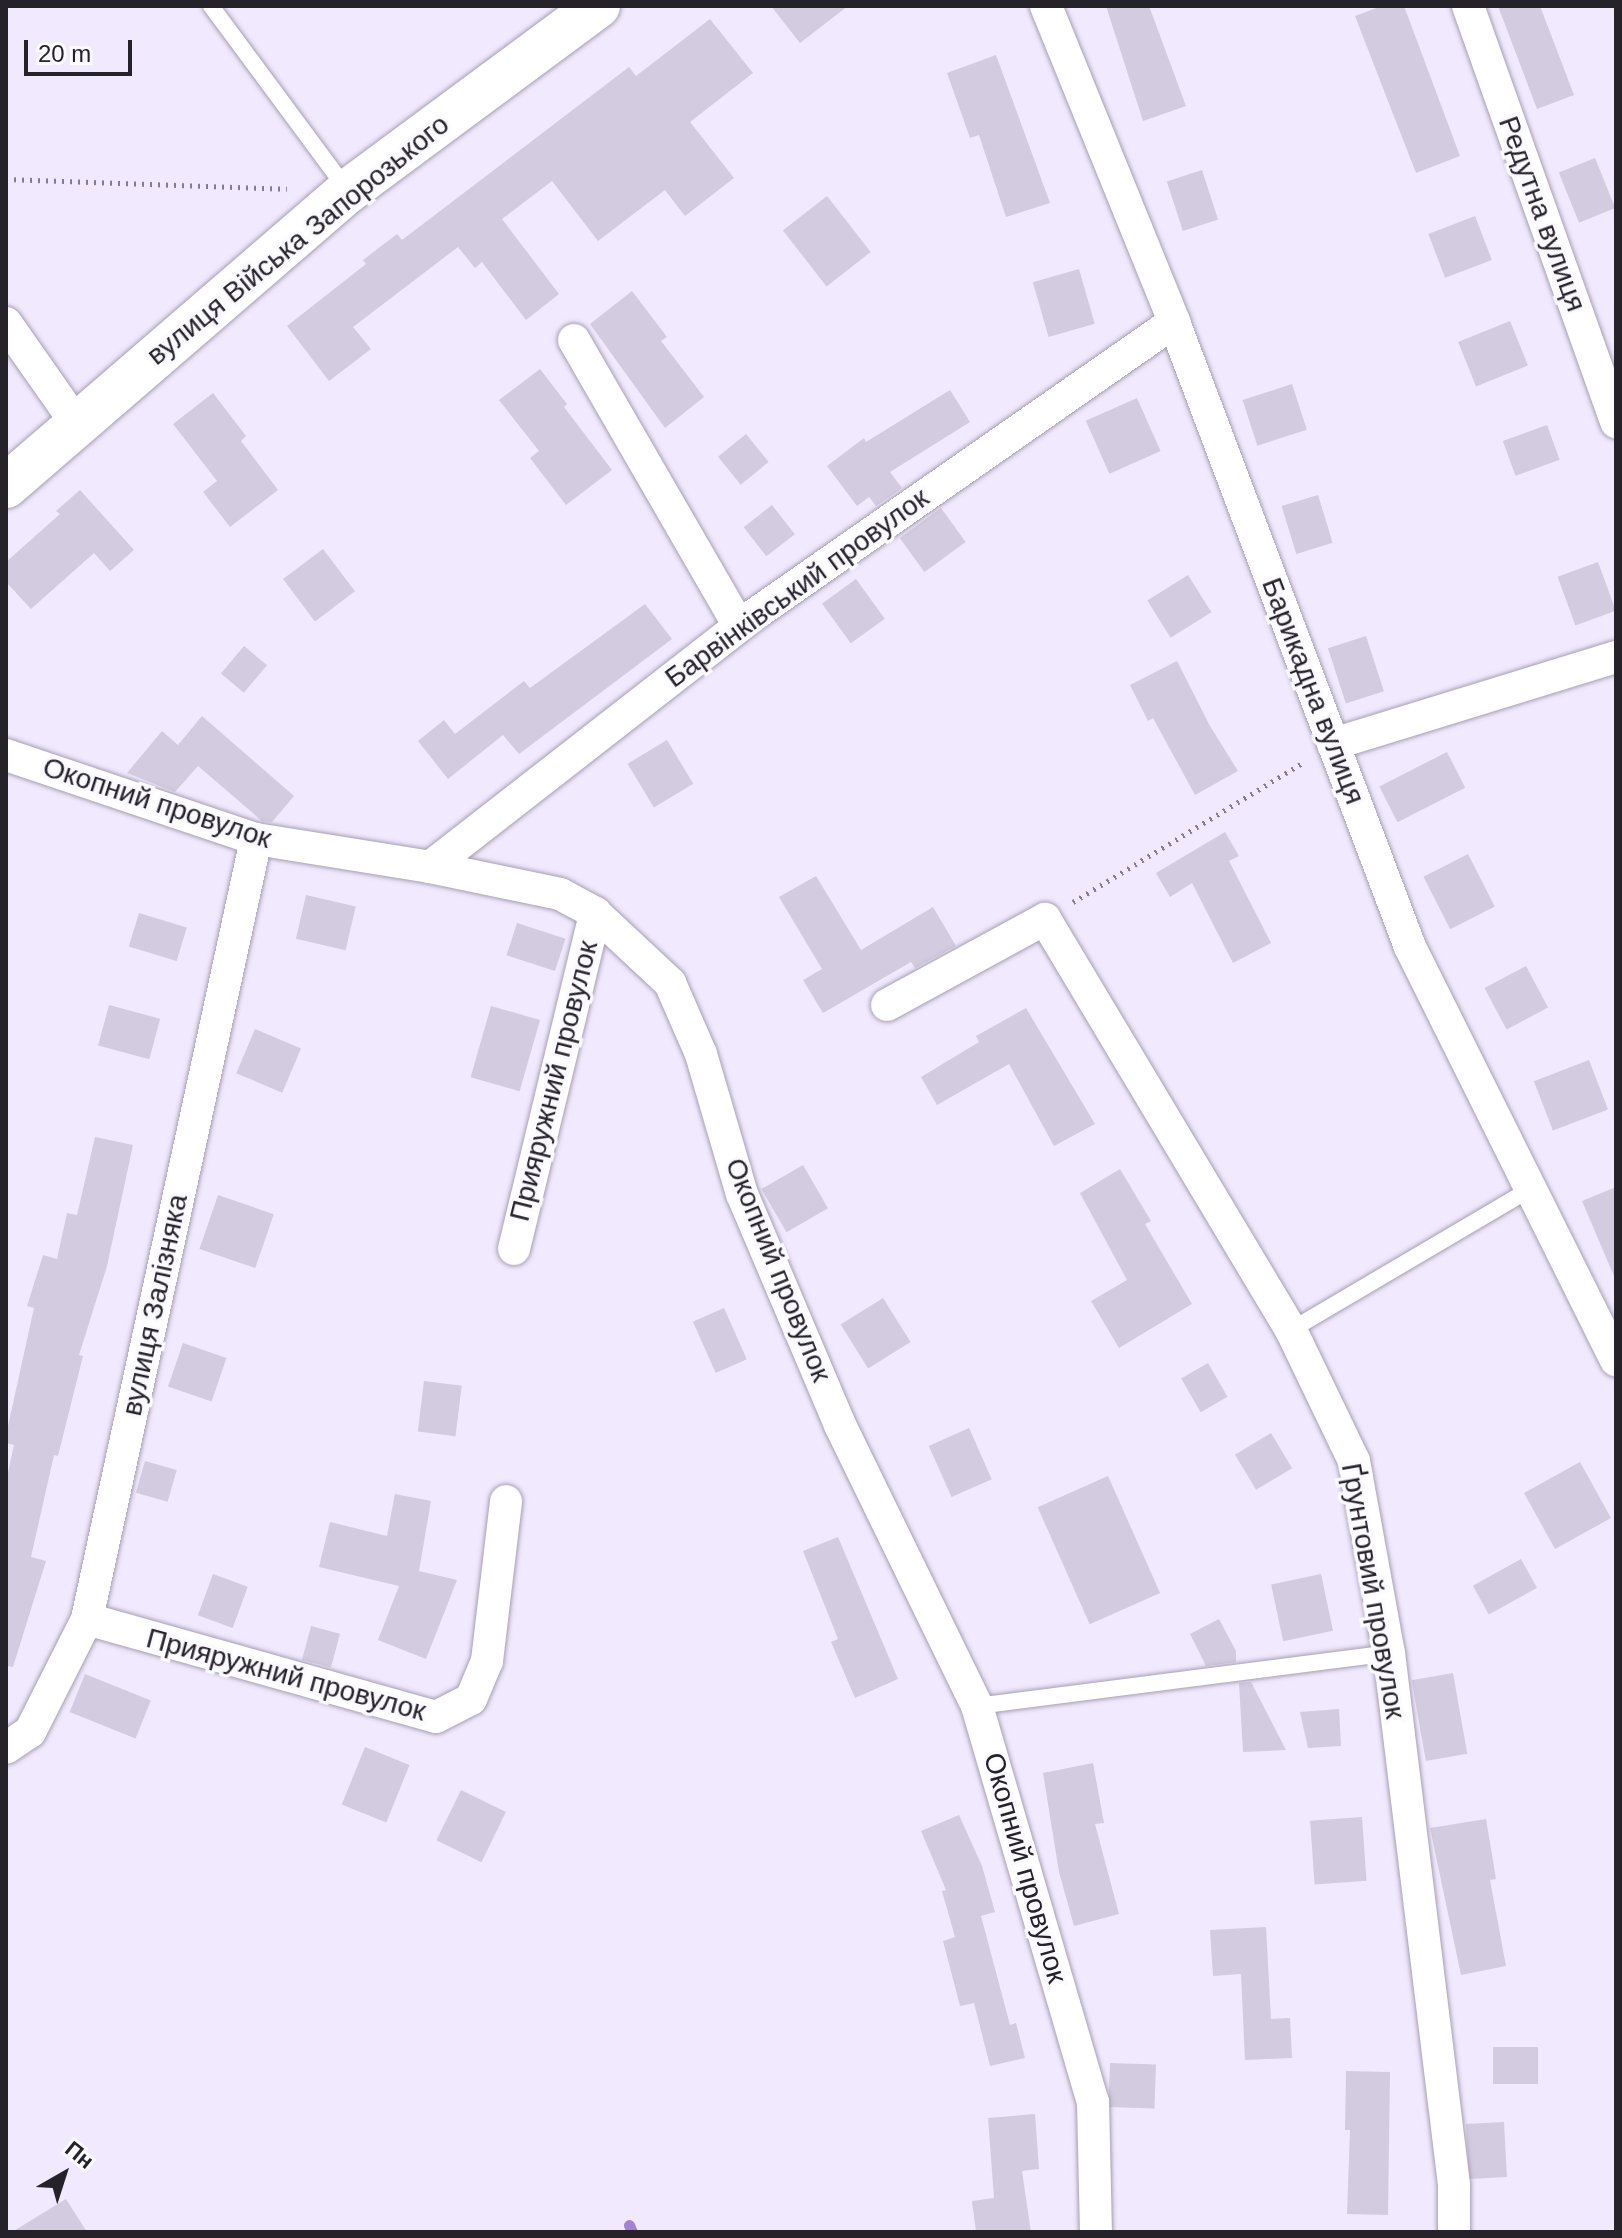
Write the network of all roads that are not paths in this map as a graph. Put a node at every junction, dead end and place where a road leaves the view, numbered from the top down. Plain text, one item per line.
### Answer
1 (211, 6) edge
2 (598, 6) edge
3 (1046, 6) edge
4 (1468, 6) edge
5 (348, 191) junction
6 (1174, 322) junction
7 (6, 323) edge
8 (574, 340) dead end
9 (1616, 422) edge
10 (76, 423) junction
11 (6, 486) edge
12 (739, 626) junction
13 (1616, 657) edge
14 (1333, 744) junction
15 (6, 755) edge
16 (256, 839) junction
17 (430, 867) junction
18 (595, 913) junction
19 (887, 1005) dead end
20 (1529, 1190) junction
21 (514, 1249) dead end
22 (1291, 1330) junction
23 (1616, 1361) edge
24 (506, 1501) dead end
25 (87, 1619) junction
26 (1389, 1653) junction
27 (977, 1706) junction
28 (6, 1748) edge
29 (1096, 2232) edge
30 (1454, 2232) edge

1 - 5 lane
2 - 5 street, вулиця Війська Запорозького
3 - 6 street, Барикадна вулиця
4 - 9 street, Редутна вулиця
5 - 10 street, вулиця Війська Запорозького
6 - 12 street, Барвінківський провулок
6 - 14 street, Барикадна вулиця
7 - 10 street
8 - 12 street
10 - 11 street, вулиця Війська Запорозького
12 - 17 street, Барвінківський провулок
13 - 14 street
14 - 20 street, Барикадна вулиця
15 - 16 street, Окопний провулок
16 - 17 street, Окопний провулок
16 - 25 street, вулиця Залізняка
17 - 18 street, Окопний провулок
18 - 21 street, Прияружний провулок
18 - 27 street, Окопний провулок
19 - 22 street, Ґрунтовий провулок
20 - 22 lane
20 - 23 street, Барикадна вулиця
22 - 26 street, Ґрунтовий провулок
24 - 25 street, Прияружний провулок
25 - 28 street, вулиця Залізняка
26 - 27 lane
26 - 30 street, Ґрунтовий провулок
27 - 29 street, Окопний провулок

